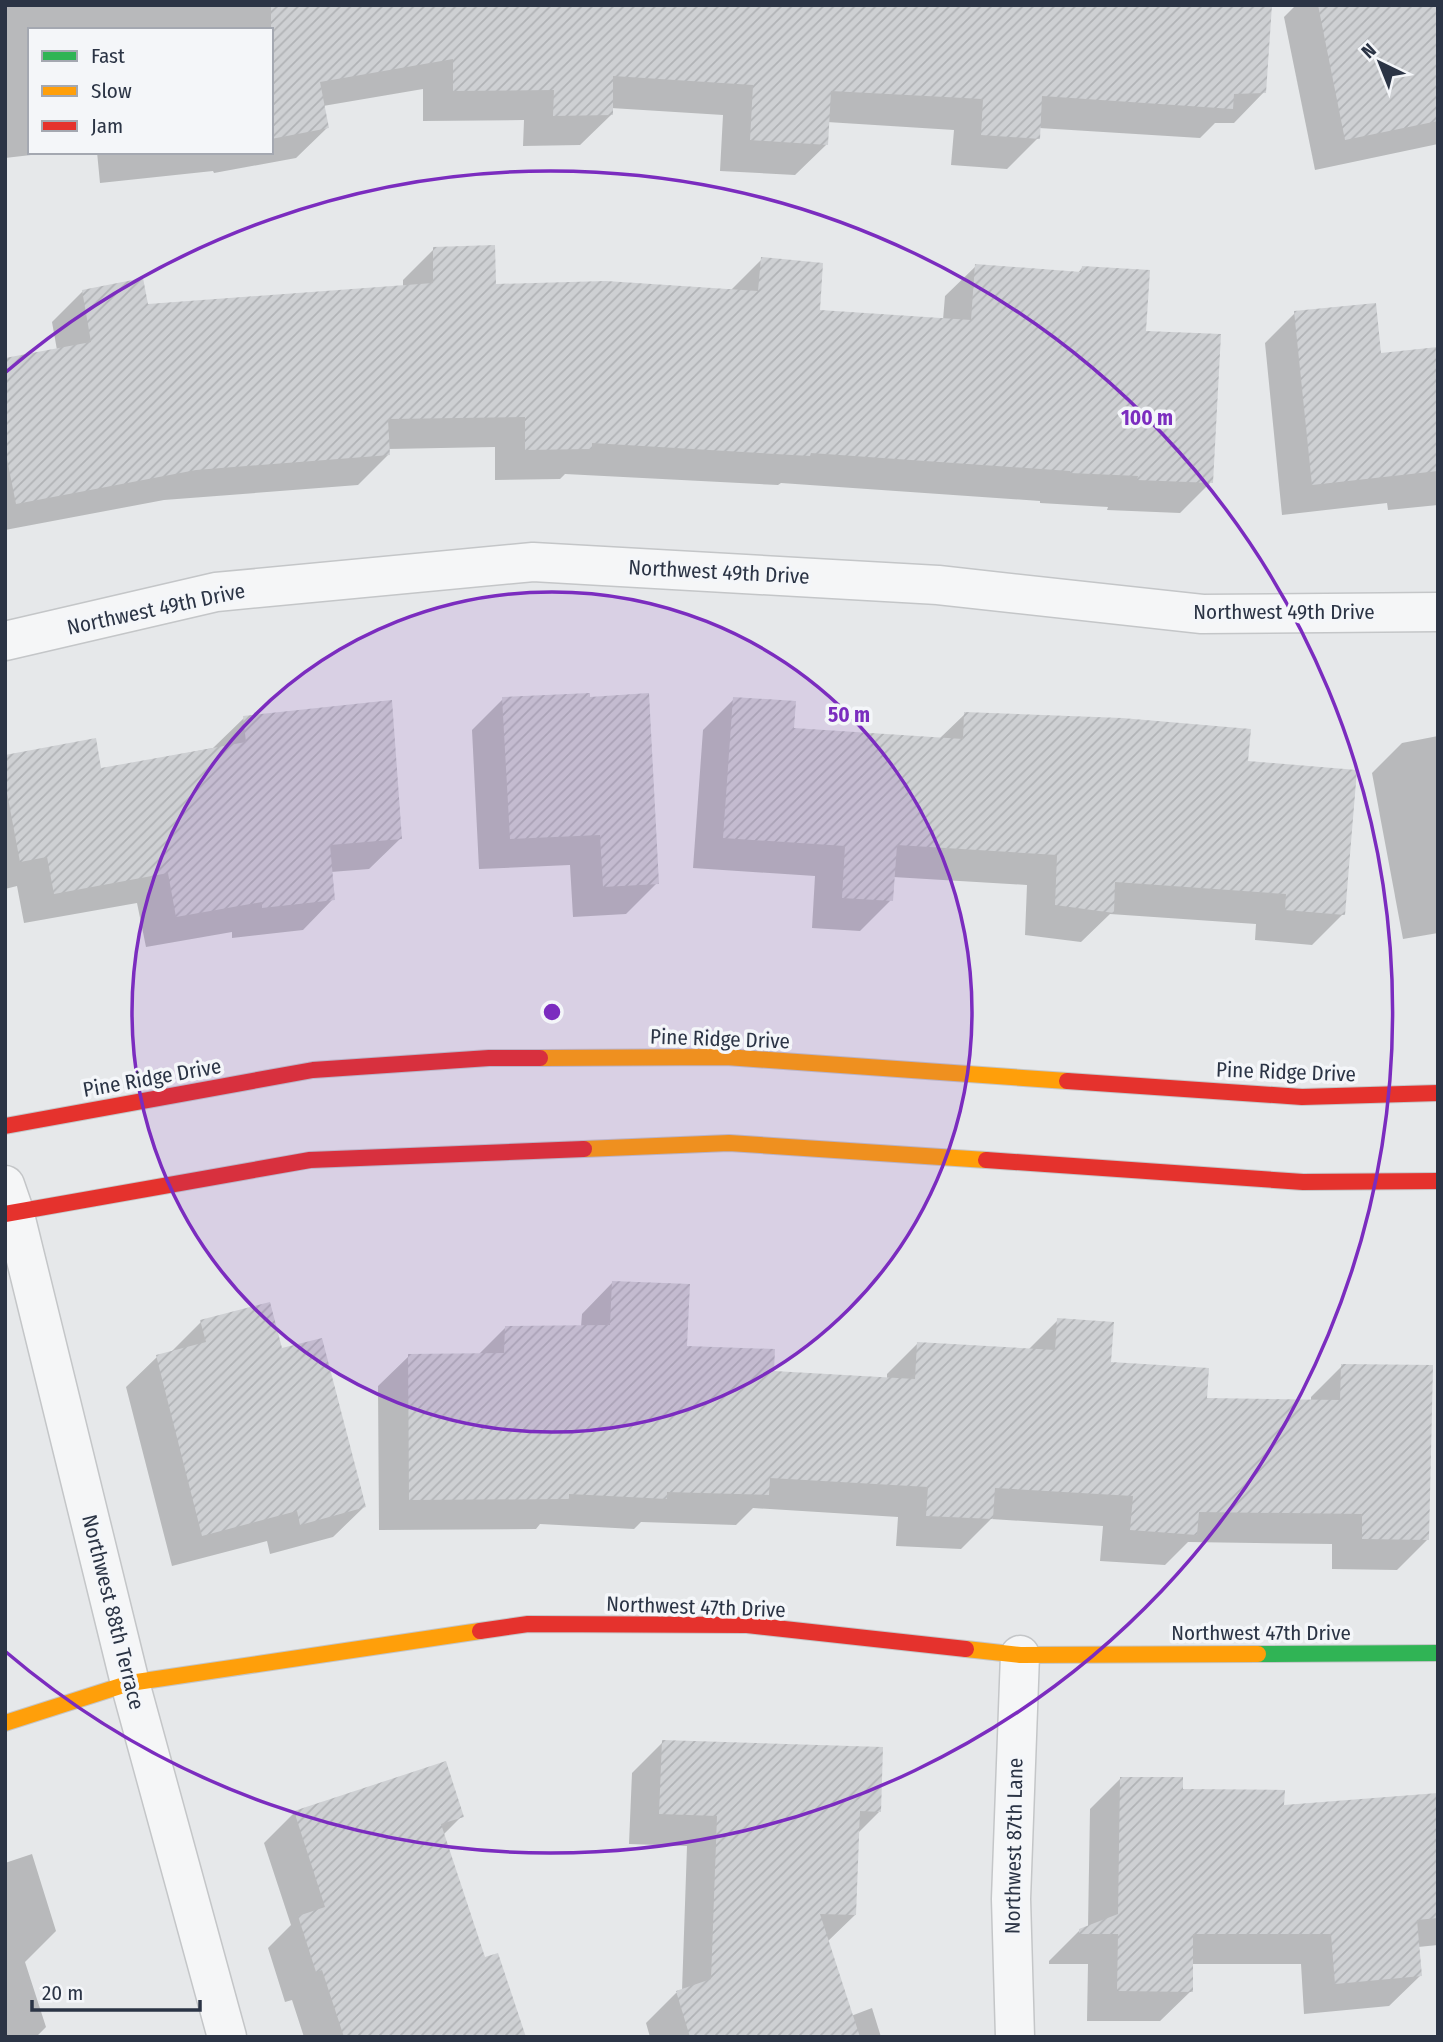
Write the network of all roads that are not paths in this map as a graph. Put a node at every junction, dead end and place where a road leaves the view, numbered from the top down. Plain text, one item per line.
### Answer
1 (1438, 612) edge
2 (5, 641) edge
3 (1438, 1093) edge
4 (5, 1126) edge
5 (1438, 1181) edge
6 (8, 1203) edge
7 (1438, 1653) edge
8 (1020, 1656) junction
9 (130, 1683) junction
10 (5, 1723) edge
11 (227, 2037) edge
12 (1015, 2037) edge

1 - 2 street, Northwest 49th Drive
3 - 4 street, Pine Ridge Drive
5 - 6 street
6 - 9 street, Northwest 88th Terrace
7 - 8 street, Northwest 47th Drive
8 - 9 street, Northwest 47th Drive
8 - 12 street, Northwest 87th Lane
9 - 10 street, Northwest 47th Drive
9 - 11 street, Northwest 88th Terrace

